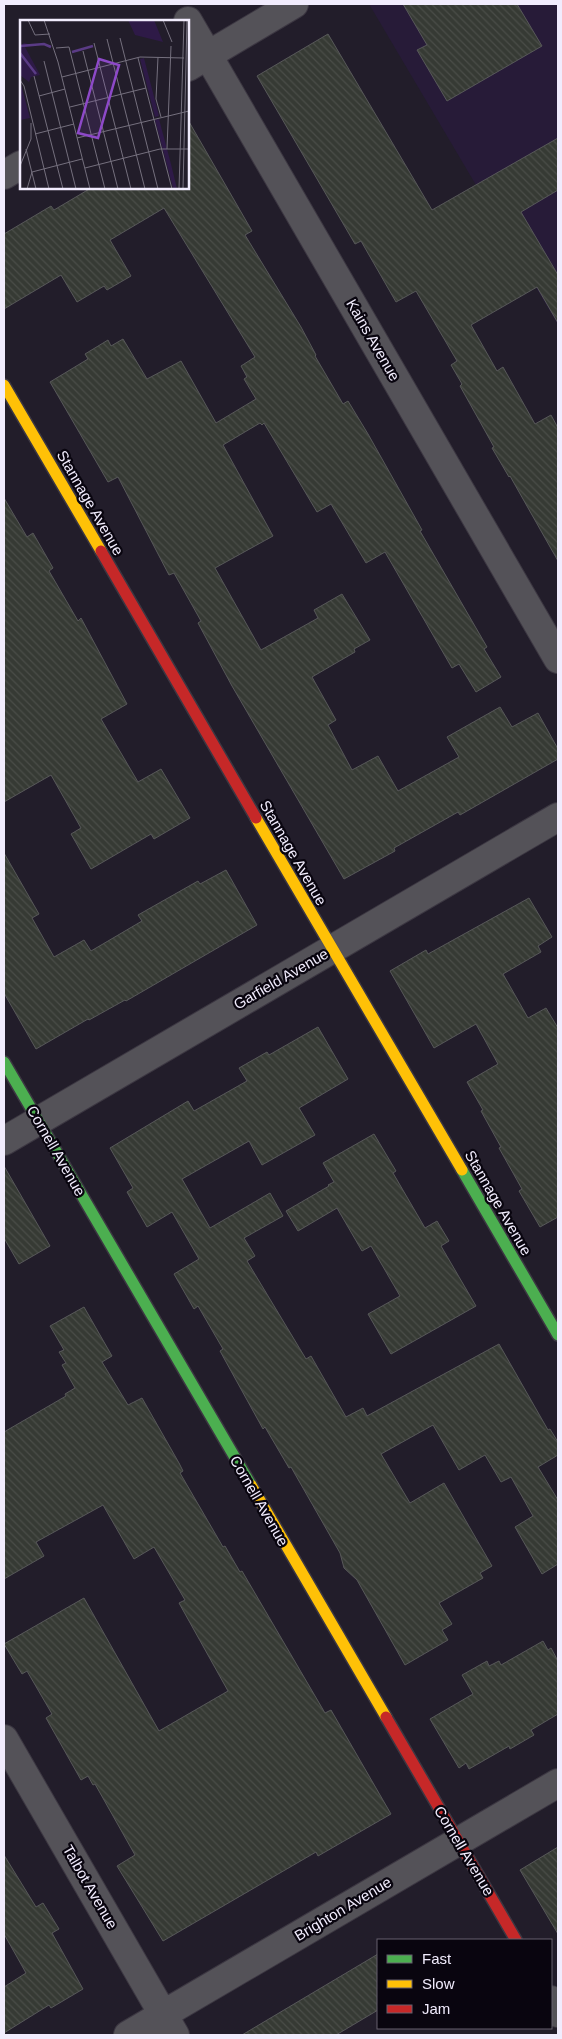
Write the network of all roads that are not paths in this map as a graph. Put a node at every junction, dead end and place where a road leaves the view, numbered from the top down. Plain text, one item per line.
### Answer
1 (177, 4) edge
2 (294, 4) edge
3 (186, 20) edge
4 (189, 29) edge
5 (197, 61) edge
6 (20, 166) edge
7 (4, 175) edge
8 (4, 385) edge
9 (558, 659) edge
10 (558, 817) edge
11 (332, 950) junction
12 (4, 1062) edge
13 (38, 1121) junction
14 (4, 1141) edge
15 (558, 1335) edge
16 (4, 1739) edge
17 (558, 1783) edge
18 (458, 1841) junction
19 (515, 1939) edge
20 (552, 2002) edge
21 (558, 2013) edge
22 (169, 2025) edge
23 (128, 2035) edge

1 - 3 street, Kains Avenue
2 - 5 street
4 - 5 street, Kains Avenue
5 - 9 street, Kains Avenue
6 - 7 street
8 - 11 street, Stannage Avenue
10 - 11 street, Garfield Avenue
11 - 13 street, Garfield Avenue
11 - 15 street, Stannage Avenue
12 - 13 street, Cornell Avenue
13 - 14 street, Garfield Avenue
13 - 18 street, Cornell Avenue
16 - 22 street, Talbot Avenue
17 - 18 street, Brighton Avenue
18 - 19 street, Cornell Avenue
18 - 22 street, Brighton Avenue
20 - 21 street
22 - 23 street, Brighton Avenue

